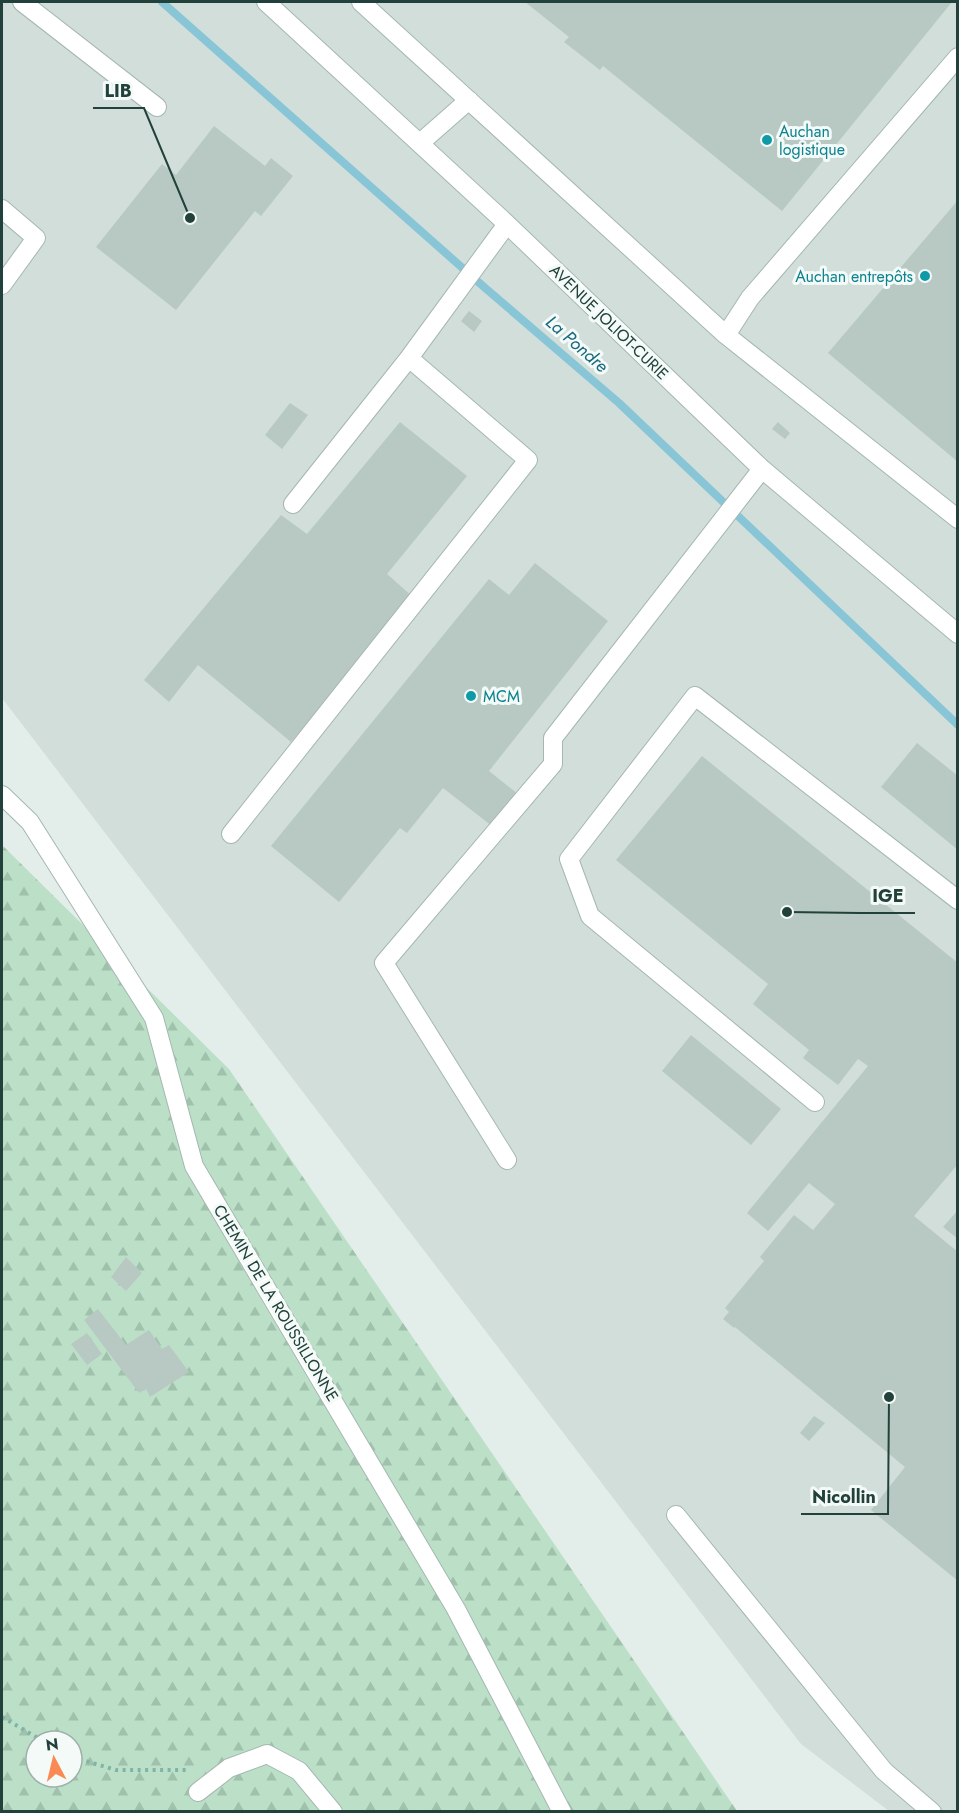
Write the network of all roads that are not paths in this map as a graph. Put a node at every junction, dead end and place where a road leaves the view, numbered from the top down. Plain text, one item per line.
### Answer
1 (22, 2) edge
2 (266, 2) edge
3 (361, 2) edge
4 (957, 57) edge
5 (469, 100) junction
6 (157, 107) dead end
7 (420, 143) junction
8 (2, 208) edge
9 (507, 224) junction
10 (2, 285) edge
11 (726, 335) junction
12 (409, 358) junction
13 (762, 469) junction
14 (293, 504) dead end
15 (957, 519) edge
16 (950, 615) edge
17 (957, 634) edge
18 (2, 795) edge
19 (231, 834) dead end
20 (957, 900) edge
21 (815, 1102) dead end
22 (507, 1160) dead end
23 (676, 1515) dead end
24 (198, 1792) dead end
25 (333, 1812) edge
26 (562, 1812) edge
27 (932, 1812) edge

1 - 6 street
2 - 7 street, AVENUE JOLIOT-CURIE
3 - 5 street
4 - 11 street
5 - 7 street
5 - 11 street
7 - 9 street, AVENUE JOLIOT-CURIE
8 - 10 street
9 - 12 street
9 - 13 street, AVENUE JOLIOT-CURIE
11 - 15 street
12 - 14 street
12 - 19 street
13 - 16 street, AVENUE JOLIOT-CURIE
13 - 22 street
16 - 17 street, AVENUE JOLIOT-CURIE
18 - 26 street, CHEMIN DE LA ROUSSILLONNE
20 - 21 street
23 - 27 street
24 - 25 street

